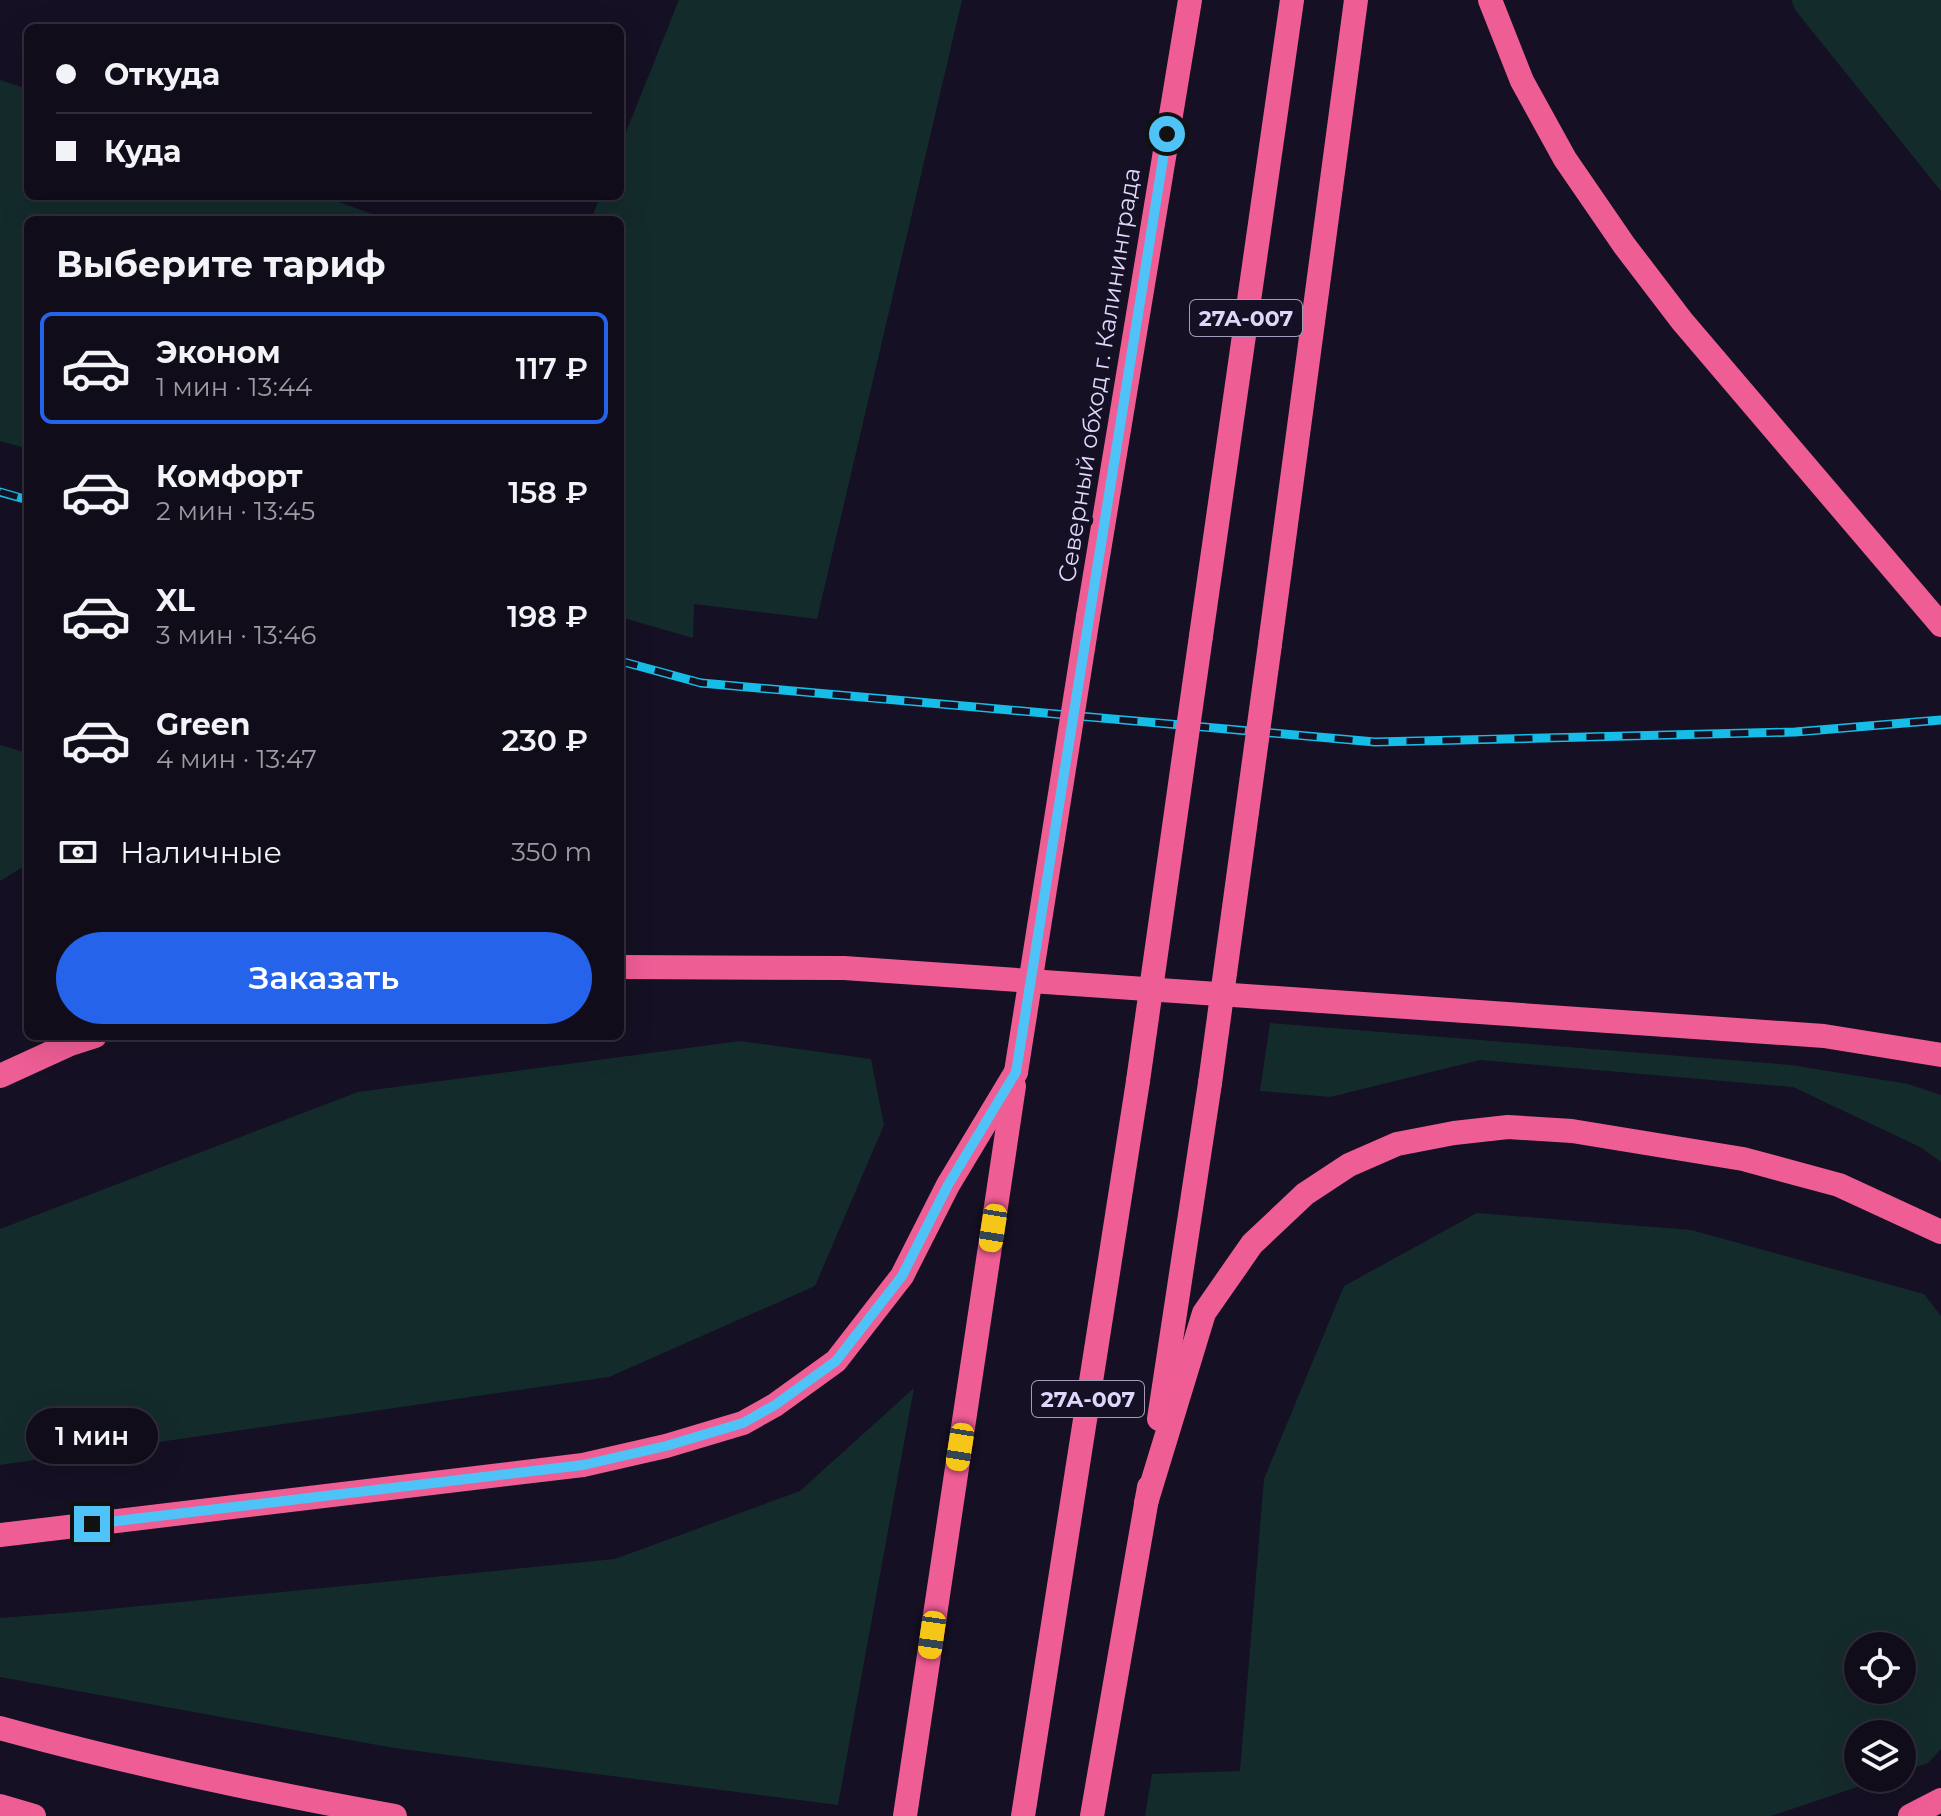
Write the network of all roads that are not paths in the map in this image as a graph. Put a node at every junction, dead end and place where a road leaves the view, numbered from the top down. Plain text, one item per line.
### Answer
1 (1190, 0) edge
2 (1292, 0) edge
3 (1356, 0) edge
4 (1490, 0) edge
5 (1941, 625) edge
6 (624, 967) edge
7 (82, 1040) edge
8 (1941, 1055) edge
9 (1016, 1072) junction
10 (0, 1076) edge
11 (1941, 1232) edge
12 (1146, 1503) junction
13 (0, 1535) edge
14 (0, 1728) edge
15 (1941, 1800) edge
16 (0, 1806) edge
17 (34, 1816) edge
18 (395, 1816) edge
19 (905, 1816) edge
20 (1023, 1816) edge
21 (1092, 1816) edge
22 (1910, 1816) edge

1 - 9 highway, Северный обход г. Калининграда, bridge
2 - 20 highway, 27А-007, bridge
3 - 12 highway, bridge
4 - 5 highway
6 - 8 highway
7 - 10 highway
9 - 13 highway
9 - 19 highway
11 - 12 highway
12 - 21 highway
14 - 18 highway
15 - 22 highway
16 - 17 highway

